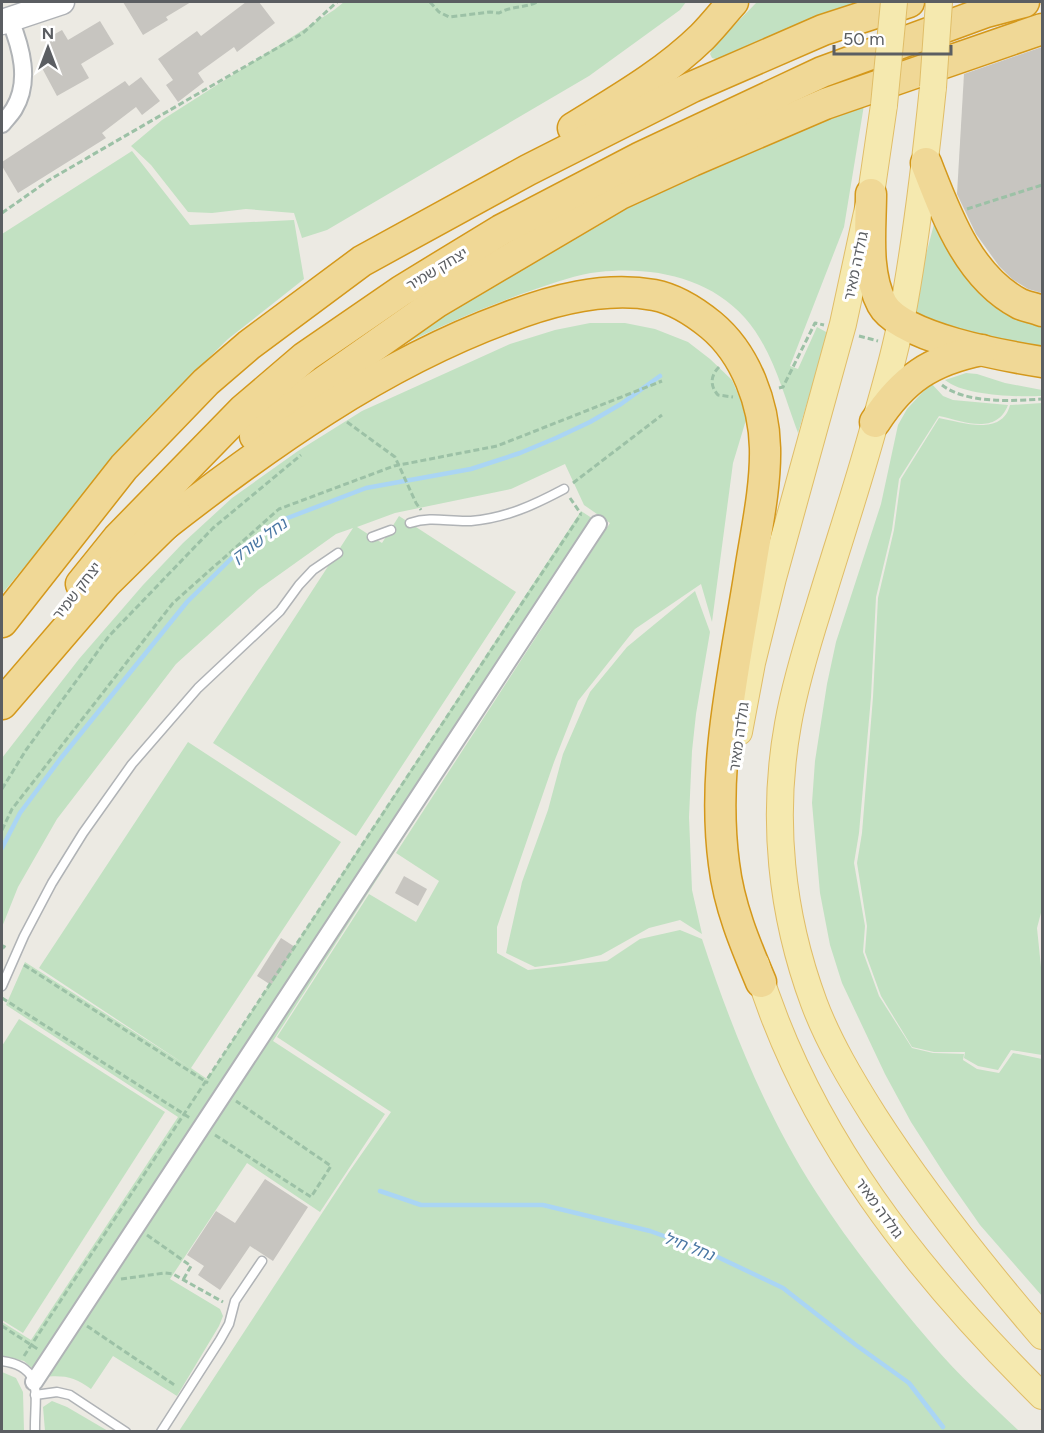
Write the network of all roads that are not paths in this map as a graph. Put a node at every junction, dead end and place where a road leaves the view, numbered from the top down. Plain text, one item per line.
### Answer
1 (62, 2) edge
2 (733, 2) edge
3 (894, 2) edge
4 (909, 2) edge
5 (939, 2) edge
6 (1024, 2) edge
7 (6, 21) edge
8 (1037, 32) edge
9 (2, 124) edge
10 (926, 163) junction
11 (871, 194) junction
12 (362, 261) junction
13 (1042, 311) edge
14 (901, 323) junction
15 (982, 350) junction
16 (1042, 362) edge
17 (875, 422) junction
18 (564, 489) road end
19 (410, 523) dead end
20 (598, 524) road end
21 (161, 528) junction
22 (391, 530) dead end
23 (372, 537) dead end
24 (338, 553) dead end
25 (2, 622) edge
26 (2, 687) edge
27 (2, 704) edge
28 (761, 982) junction
29 (2, 986) edge
30 (262, 1261) dead end
31 (1042, 1336) edge
32 (2, 1361) edge
33 (34, 1388) junction
34 (1042, 1396) edge
35 (35, 1431) edge
36 (126, 1431) edge
37 (161, 1431) edge

1 - 7 street
2 - 12 highway
3 - 11 main road, גולדה מאיר, bridge
4 - 12 highway
5 - 10 main road, bridge
6 - 26 highway, יצחק שמיר
7 - 9 street
8 - 21 highway
10 - 13 highway
10 - 14 main road
11 - 14 highway
11 - 28 main road, גולדה מאיר
12 - 25 highway
14 - 15 highway
14 - 17 main road
15 - 16 highway
15 - 17 highway
17 - 31 main road
18 - 19 lane
20 - 33 street
21 - 27 highway
21 - 28 highway
22 - 23 lane
24 - 29 lane
28 - 34 main road, גולדה מאיר
30 - 37 lane
32 - 33 lane
33 - 35 lane
33 - 36 lane

